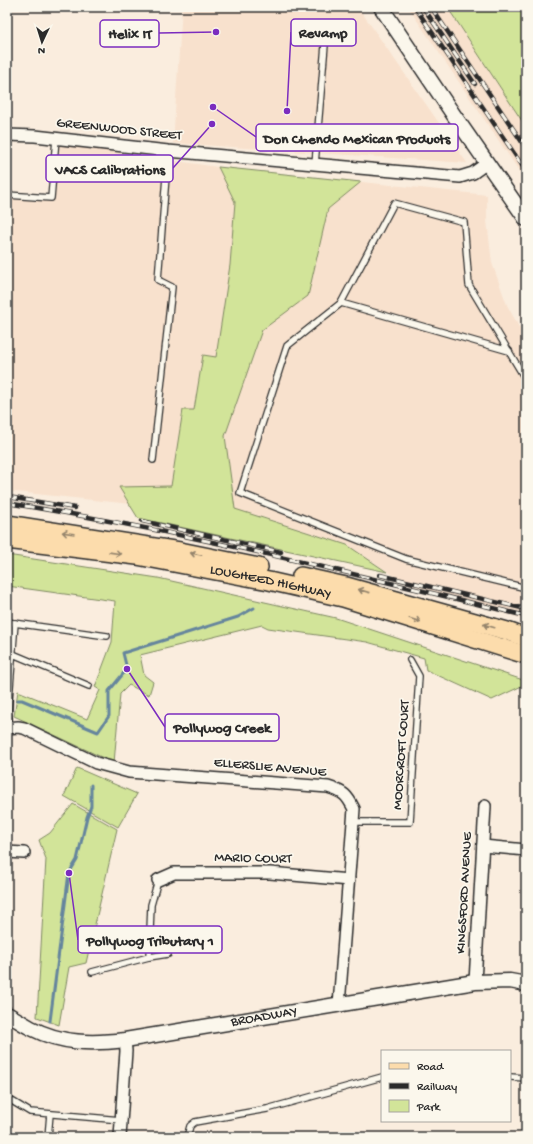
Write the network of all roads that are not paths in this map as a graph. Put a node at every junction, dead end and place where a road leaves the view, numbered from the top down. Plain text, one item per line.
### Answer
1 (381, 7) edge
2 (352, 26) dead end
3 (7, 134) edge
4 (56, 138) junction
5 (168, 151) junction
6 (487, 163) junction
7 (315, 164) junction
8 (7, 195) edge
9 (526, 219) edge
10 (341, 303) junction
11 (509, 351) junction
12 (526, 380) edge
13 (153, 460) dead end
14 (7, 524) edge
15 (7, 540) edge
16 (526, 588) edge
17 (7, 622) edge
18 (15, 623) junction
19 (107, 636) dead end
20 (526, 638) edge
21 (13, 654) junction
22 (526, 655) edge
23 (410, 660) dead end
24 (89, 686) dead end
25 (9, 727) edge
26 (485, 806) dead end
27 (353, 822) junction
28 (483, 846) junction
29 (526, 850) edge
30 (7, 852) edge
31 (24, 853) dead end
32 (158, 880) joint
33 (349, 880) junction
34 (168, 954) dead end
35 (149, 957) junction
36 (92, 972) dead end
37 (475, 982) junction
38 (526, 984) edge
39 (339, 1005) junction
40 (7, 1014) edge
41 (125, 1040) junction
42 (381, 1077) edge
43 (511, 1077) edge
44 (526, 1078) edge
45 (7, 1098) edge
46 (50, 1114) junction
47 (121, 1120) junction
48 (48, 1137) edge
49 (120, 1137) edge
50 (187, 1137) edge

1 - 6 street
2 - 7 lane
3 - 4 street, GREENWOOD STREET
4 - 5 street, GREENWOOD STREET
4 - 8 lane
5 - 7 street, GREENWOOD STREET
5 - 13 lane
6 - 7 street, GREENWOOD STREET
6 - 9 street
10 - 11 lane
10 - 11 lane
10 - 16 lane
11 - 12 lane
20 -> 14 main road, LOUGHEED HIGHWAY
15 -> 22 main road, LOUGHEED HIGHWAY
17 - 18 lane
18 - 19 lane
18 - 21 lane, ELLERSLIE AVENUE
21 - 24 lane
21 - 25 lane, ELLERSLIE AVENUE
23 - 27 lane, MOORCROFT COURT
25 - 27 street, ELLERSLIE AVENUE
26 - 28 street, KINGSFORD AVENUE
27 - 33 street, ELLERSLIE AVENUE
28 - 29 street
28 - 37 street, KINGSFORD AVENUE
30 - 31 street
32 - 33 street, MARIO COURT
32 - 35 lane
33 - 39 street, ELLERSLIE AVENUE
34 - 35 lane
35 - 36 lane
37 - 38 street, BROADWAY
37 - 39 street, BROADWAY
39 - 41 street, BROADWAY
40 - 41 street, BROADWAY
41 - 47 street
42 - 50 lane
43 - 44 lane
45 - 46 lane
46 - 47 lane
46 - 48 lane
47 - 49 street

